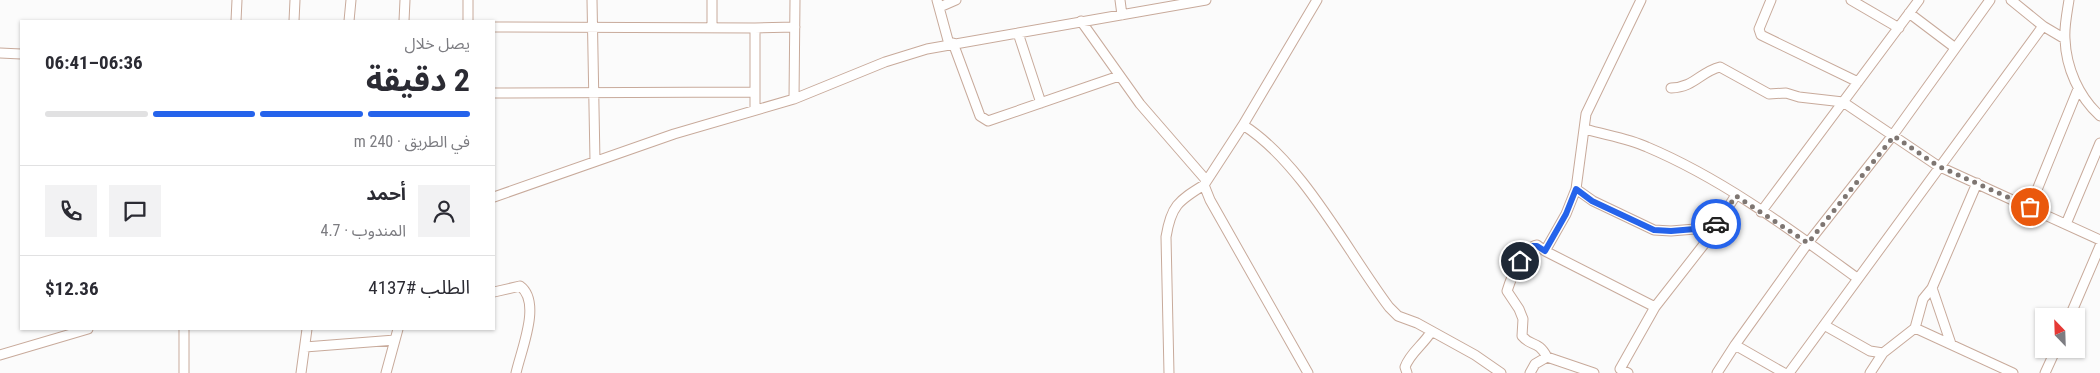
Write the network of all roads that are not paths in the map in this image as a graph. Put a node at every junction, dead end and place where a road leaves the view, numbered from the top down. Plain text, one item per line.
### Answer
1 (237, 0) edge
2 (295, 0) edge
3 (350, 0) edge
4 (404, 0) edge
5 (468, 0) edge
6 (592, 0) edge
7 (712, 0) edge
8 (795, 0) edge
9 (956, 0) edge
10 (1120, 0) edge
11 (1206, 0) edge
12 (1317, 0) edge
13 (1641, 0) edge
14 (1771, 0) edge
15 (1851, 0) edge
16 (1919, 0) edge
17 (1990, 0) edge
18 (2011, 0) edge
19 (2069, 0) edge
20 (939, 4) edge
21 (1152, 4) edge
22 (1909, 13) junction
23 (1122, 15) junction
24 (236, 20) edge
25 (294, 20) edge
26 (349, 20) edge
27 (404, 20) edge
28 (468, 20) edge
29 (1080, 22) junction
30 (2043, 26) junction
31 (495, 27) edge
32 (593, 27) junction
33 (795, 27) junction
34 (712, 28) junction
35 (755, 28) junction
36 (1899, 28) junction
37 (1018, 33) junction
38 (2064, 39) junction
39 (951, 44) junction
40 (1954, 47) dead end
41 (0, 53) edge
42 (20, 54) edge
43 (1119, 76) junction
44 (1858, 82) junction
45 (1671, 88) dead end
46 (2078, 89) junction
47 (594, 92) junction
48 (754, 92) junction
49 (495, 93) edge
50 (794, 99) junction
51 (1041, 102) junction
52 (1843, 102) junction
53 (755, 109) junction
54 (2100, 116) edge
55 (1243, 125) junction
56 (1585, 129) junction
57 (1894, 136) junction
58 (2100, 143) edge
59 (595, 161) junction
60 (1938, 166) junction
61 (1205, 183) junction
62 (1977, 183) junction
63 (1576, 189) junction
64 (1736, 196) junction
65 (495, 197) edge
66 (2030, 207) junction
67 (1761, 212) junction
68 (2066, 224) junction
69 (1711, 232) junction
70 (2100, 240) edge
71 (1808, 243) junction
72 (2100, 246) edge
73 (1545, 251) junction
74 (1857, 278) junction
75 (1932, 288) junction
76 (495, 292) edge
77 (1655, 307) junction
78 (2073, 308) edge
79 (1824, 325) junction
80 (1915, 328) junction
81 (85, 330) edge
82 (184, 330) edge
83 (308, 330) edge
84 (398, 330) edge
85 (1430, 332) junction
86 (395, 340) junction
87 (1951, 344) junction
88 (1735, 345) junction
89 (305, 347) junction
90 (1883, 353) junction
91 (0, 355) edge
92 (1547, 358) junction
93 (2052, 358) edge
94 (1622, 372) edge
95 (184, 373) edge
96 (301, 373) edge
97 (386, 373) edge
98 (516, 373) edge
99 (1169, 373) edge
100 (1308, 373) edge
101 (1407, 373) edge
102 (1501, 373) edge
103 (1530, 373) edge
104 (1594, 373) edge
105 (1717, 373) edge
106 (1784, 373) edge
107 (1789, 373) edge
108 (1870, 373) edge
109 (2014, 373) edge
110 (2045, 373) edge

1 - 24 street
2 - 25 street
3 - 26 street
4 - 27 street
5 - 28 street
6 - 32 street
7 - 34 street
8 - 33 street
9 - 20 street
10 - 23 street
11 - 21 street
12 - 55 street
13 - 56 street
14 - 44 street
15 - 36 street
16 - 22 street
17 - 57 street
18 - 30 street
19 - 38 street
20 - 39 street
21 - 23 street
22 - 36 street
22 - 40 street
23 - 29 street
29 - 37 street
29 - 43 street
30 - 38 street
30 - 60 street
31 - 32 street
32 - 34 street
32 - 47 street
33 - 35 street
33 - 50 street
34 - 35 street
35 - 48 street
36 - 44 street
37 - 39 street
37 - 51 street
38 - 46 street
39 - 50 street
39 - 51 street
41 - 42 street
43 - 51 street
43 - 61 street
44 - 52 street
45 - 52 street
46 - 54 street
46 - 66 street
47 - 48 street
47 - 49 street
47 - 59 street
48 - 53 street
50 - 53 street
52 - 57 street
52 - 67 street
53 - 59 street
55 - 61 street
55 - 85 street
56 - 63 street
56 - 64 street
57 - 60 street
57 - 71 street
58 - 68 street
59 - 65 street
60 - 62 street
60 - 74 street
61 - 99 street
61 - 100 street
62 - 66 street
62 - 75 street
63 - 69 street
63 - 73 street
64 - 67 street
64 - 69 street
66 - 68 street
67 - 71 street
68 - 70 street
69 - 77 street
71 - 74 street
71 - 88 street
72 - 78 street
73 - 77 street
73 - 92 street
74 - 79 street
75 - 80 street
75 - 87 street
76 - 98 street
77 - 94 street
79 - 90 street
79 - 107 street
80 - 87 street
80 - 90 street
81 - 91 street
82 - 95 street
83 - 89 street
84 - 86 street
85 - 101 street
85 - 102 street
86 - 89 street
86 - 97 street
87 - 109 street
88 - 105 street
88 - 106 street
89 - 96 street
90 - 108 street
92 - 103 street
92 - 104 street
93 - 110 street

